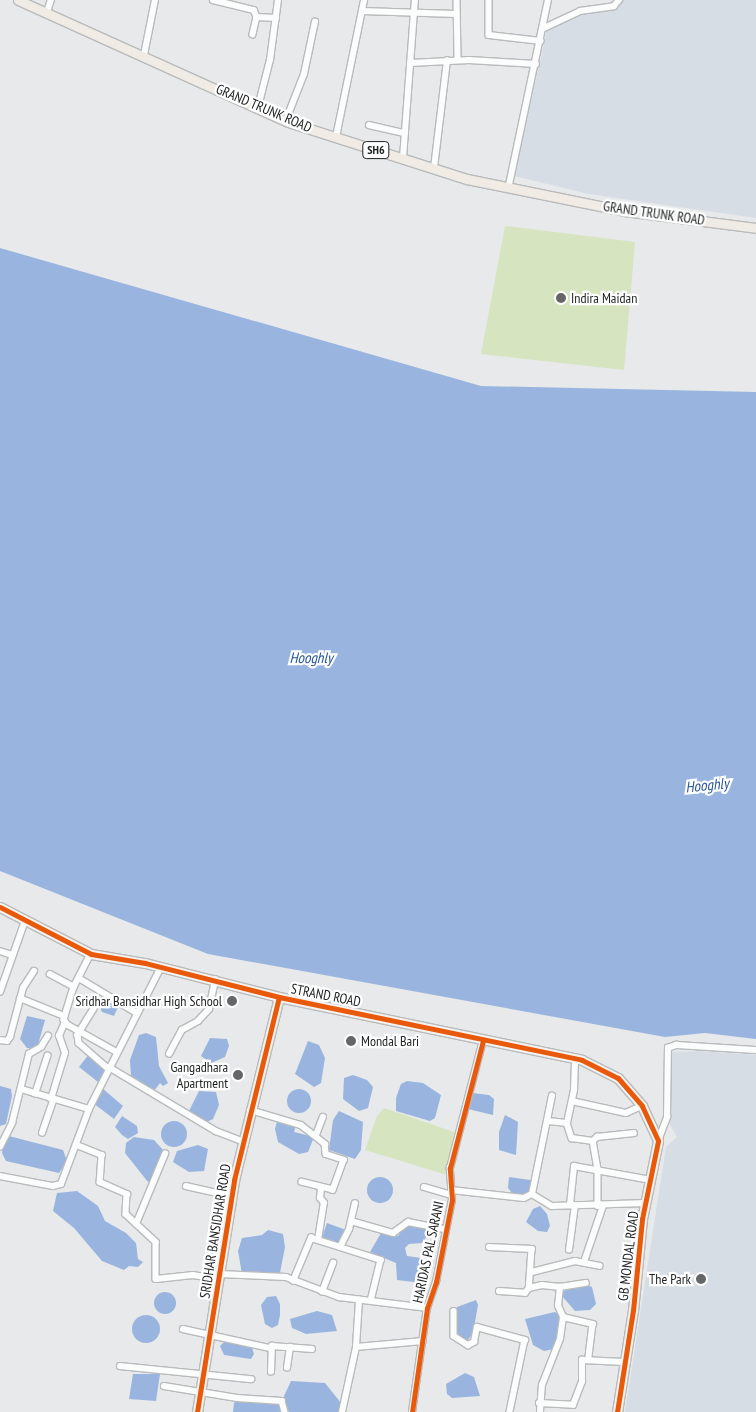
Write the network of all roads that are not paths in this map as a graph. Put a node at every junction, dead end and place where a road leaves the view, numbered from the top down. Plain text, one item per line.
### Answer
1 (18, 0) edge
2 (51, 0) edge
3 (154, 0) edge
4 (213, 0) edge
5 (278, 0) edge
6 (364, 0) edge
7 (415, 0) edge
8 (457, 0) edge
9 (490, 0) edge
10 (548, 0) edge
11 (619, 0) edge
12 (226, 2) edge
13 (362, 10) junction
14 (47, 12) junction
15 (414, 13) junction
16 (456, 14) junction
17 (257, 17) junction
18 (276, 18) junction
19 (315, 22) dead end
20 (544, 28) junction
21 (253, 35) dead end
22 (540, 41) junction
23 (144, 55) junction
24 (458, 60) junction
25 (447, 61) junction
26 (410, 63) junction
27 (536, 64) junction
28 (258, 107) junction
29 (286, 120) junction
30 (369, 125) dead end
31 (405, 133) junction
32 (336, 137) junction
33 (403, 158) junction
34 (434, 168) junction
35 (509, 185) junction
36 (756, 228) edge
37 (0, 907) edge
38 (25, 921) junction
39 (0, 951) edge
40 (91, 954) junction
41 (12, 955) junction
42 (161, 967) junction
43 (34, 971) dead end
44 (50, 974) dead end
45 (79, 978) junction
46 (215, 980) junction
47 (74, 988) junction
48 (0, 992) edge
49 (279, 997) junction
50 (20, 998) junction
51 (94, 1009) dead end
52 (136, 1013) junction
53 (64, 1019) junction
54 (80, 1032) junction
55 (48, 1036) dead end
56 (0, 1040) edge
57 (483, 1040) junction
58 (756, 1050) edge
59 (117, 1052) junction
60 (169, 1054) dead end
61 (47, 1056) dead end
62 (575, 1059) junction
63 (108, 1067) junction
64 (21, 1090) junction
65 (35, 1094) junction
66 (552, 1096) dead end
67 (53, 1099) junction
68 (572, 1101) junction
69 (642, 1106) junction
70 (88, 1109) junction
71 (249, 1110) junction
72 (323, 1117) dead end
73 (548, 1121) junction
74 (567, 1123) junction
75 (42, 1133) dead end
76 (634, 1133) dead end
77 (316, 1134) junction
78 (658, 1140) junction
79 (242, 1141) junction
80 (593, 1141) junction
81 (77, 1144) junction
82 (0, 1147) edge
83 (165, 1154) dead end
84 (598, 1168) junction
85 (0, 1176) edge
86 (651, 1180) junction
87 (302, 1182) dead end
88 (186, 1186) dead end
89 (424, 1187) dead end
90 (321, 1189) junction
91 (452, 1192) junction
92 (532, 1194) junction
93 (231, 1196) junction
94 (646, 1202) junction
95 (355, 1204) dead end
96 (572, 1205) junction
97 (600, 1206) junction
98 (352, 1221) junction
99 (136, 1224) junction
100 (444, 1230) junction
101 (318, 1240) junction
102 (340, 1247) junction
103 (489, 1247) dead end
104 (569, 1250) dead end
105 (333, 1262) dead end
106 (584, 1262) junction
107 (600, 1266) dead end
108 (532, 1272) junction
109 (220, 1277) junction
110 (293, 1281) junction
111 (586, 1282) dead end
112 (560, 1287) junction
113 (529, 1288) junction
114 (499, 1291) dead end
115 (322, 1292) junction
116 (359, 1300) junction
117 (372, 1301) junction
118 (427, 1308) junction
119 (454, 1311) dead end
120 (563, 1317) junction
121 (182, 1329) dead end
122 (210, 1334) junction
123 (423, 1342) junction
124 (290, 1347) junction
125 (356, 1347) junction
126 (270, 1348) junction
127 (312, 1349) dead end
128 (589, 1359) junction
129 (624, 1362) junction
130 (120, 1366) dead end
131 (287, 1368) dead end
132 (271, 1372) dead end
133 (202, 1374) junction
134 (251, 1379) dead end
135 (164, 1386) dead end
136 (200, 1392) junction
137 (539, 1404) junction
138 (197, 1412) edge
139 (285, 1412) edge
140 (342, 1412) edge
141 (414, 1412) edge
142 (510, 1412) edge
143 (540, 1412) edge
144 (617, 1412) edge

1 - 14 main road, GRAND TRUNK ROAD / SH6
2 - 14 street
3 - 23 street
4 - 12 street
5 - 18 street
6 - 13 street
7 - 15 street
8 - 16 street
9 - 22 street
10 - 20 street
11 - 20 street
12 - 17 street
13 - 15 street
13 - 32 street
14 - 23 main road, GRAND TRUNK ROAD / SH6
15 - 16 street
15 - 26 street
16 - 24 street
17 - 18 street
17 - 21 street
18 - 28 street
19 - 29 street
20 - 22 street
22 - 27 street
23 - 28 main road, GRAND TRUNK ROAD / SH6
24 - 25 street
24 - 27 street
25 - 26 street
25 - 34 street
26 - 31 street
27 - 35 street
28 - 29 main road, GRAND TRUNK ROAD / SH6
29 - 32 main road, GRAND TRUNK ROAD / SH6
30 - 31 street
31 - 33 street
32 - 33 main road, GRAND TRUNK ROAD / SH6
33 - 34 main road, GRAND TRUNK ROAD / SH6
34 - 35 main road, GRAND TRUNK ROAD / SH6
35 - 36 main road, GRAND TRUNK ROAD / SH6
37 - 38 street, STRAND ROAD
38 - 40 street, STRAND ROAD
38 - 41 street
39 - 41 street
40 - 42 street, STRAND ROAD
40 - 45 street
41 - 48 street
42 - 46 street, STRAND ROAD
42 - 52 street
43 - 50 street
44 - 47 street
45 - 47 street
45 - 52 street
46 - 49 street, STRAND ROAD
46 - 60 street
47 - 53 street
49 - 57 street, STRAND ROAD
49 - 71 street, SRIDHAR BANSIDHAR ROAD
50 - 53 street
50 - 56 street
51 - 54 street
52 - 59 street
53 - 54 street
53 - 67 street
54 - 59 street
54 - 63 street
55 - 64 street
57 - 62 street, STRAND ROAD
57 - 91 street, HARIDAS PAL SARANI
58 - 78 street
59 - 63 street
61 - 65 street
62 - 68 street
62 - 69 street, STRAND ROAD
63 - 70 street
63 - 79 street
64 - 65 street
64 - 82 street
65 - 67 street
66 - 73 street
67 - 70 street
67 - 75 street
68 - 69 street
68 - 74 street
69 - 78 street
70 - 81 street
71 - 77 street
71 - 79 street, SRIDHAR BANSIDHAR ROAD
72 - 77 street
73 - 74 street
73 - 92 street
74 - 80 street
76 - 80 street
77 - 90 street
78 - 86 street, GB MONDAL ROAD
79 - 93 street, SRIDHAR BANSIDHAR ROAD
80 - 84 street
81 - 85 street
81 - 99 street
83 - 99 street
84 - 86 street
84 - 96 street
84 - 97 street
86 - 94 street, GB MONDAL ROAD
87 - 90 street
88 - 93 street
89 - 91 street
90 - 101 street
91 - 92 street
91 - 100 street, HARIDAS PAL SARANI
92 - 96 street
93 - 109 street, SRIDHAR BANSIDHAR ROAD
94 - 97 street
94 - 129 street, GB MONDAL ROAD
95 - 98 street
96 - 97 street
96 - 104 street
97 - 106 street
98 - 100 street
98 - 102 street
99 - 109 street
100 - 118 street, HARIDAS PAL SARANI
101 - 102 street
101 - 110 street
102 - 117 street
103 - 108 street
105 - 115 street
106 - 107 street
106 - 108 street
108 - 113 street
109 - 110 street
109 - 122 street, SRIDHAR BANSIDHAR ROAD
110 - 115 street
111 - 112 street
112 - 113 street
112 - 120 street
113 - 114 street
115 - 116 street
116 - 117 street
116 - 125 street
117 - 118 street
118 - 123 street, HARIDAS PAL SARANI
119 - 142 street
120 - 128 street
120 - 137 street
121 - 122 street
122 - 126 street
122 - 133 street, SRIDHAR BANSIDHAR ROAD
123 - 125 street
123 - 141 street, HARIDAS PAL SARANI
124 - 126 street
124 - 127 street
124 - 131 street
125 - 140 street
126 - 132 street
128 - 129 street
128 - 137 street
129 - 144 street, GB MONDAL ROAD
130 - 133 street
133 - 134 street
133 - 136 street, SRIDHAR BANSIDHAR ROAD
135 - 136 street
136 - 138 street, SRIDHAR BANSIDHAR ROAD
136 - 139 street
137 - 143 street

